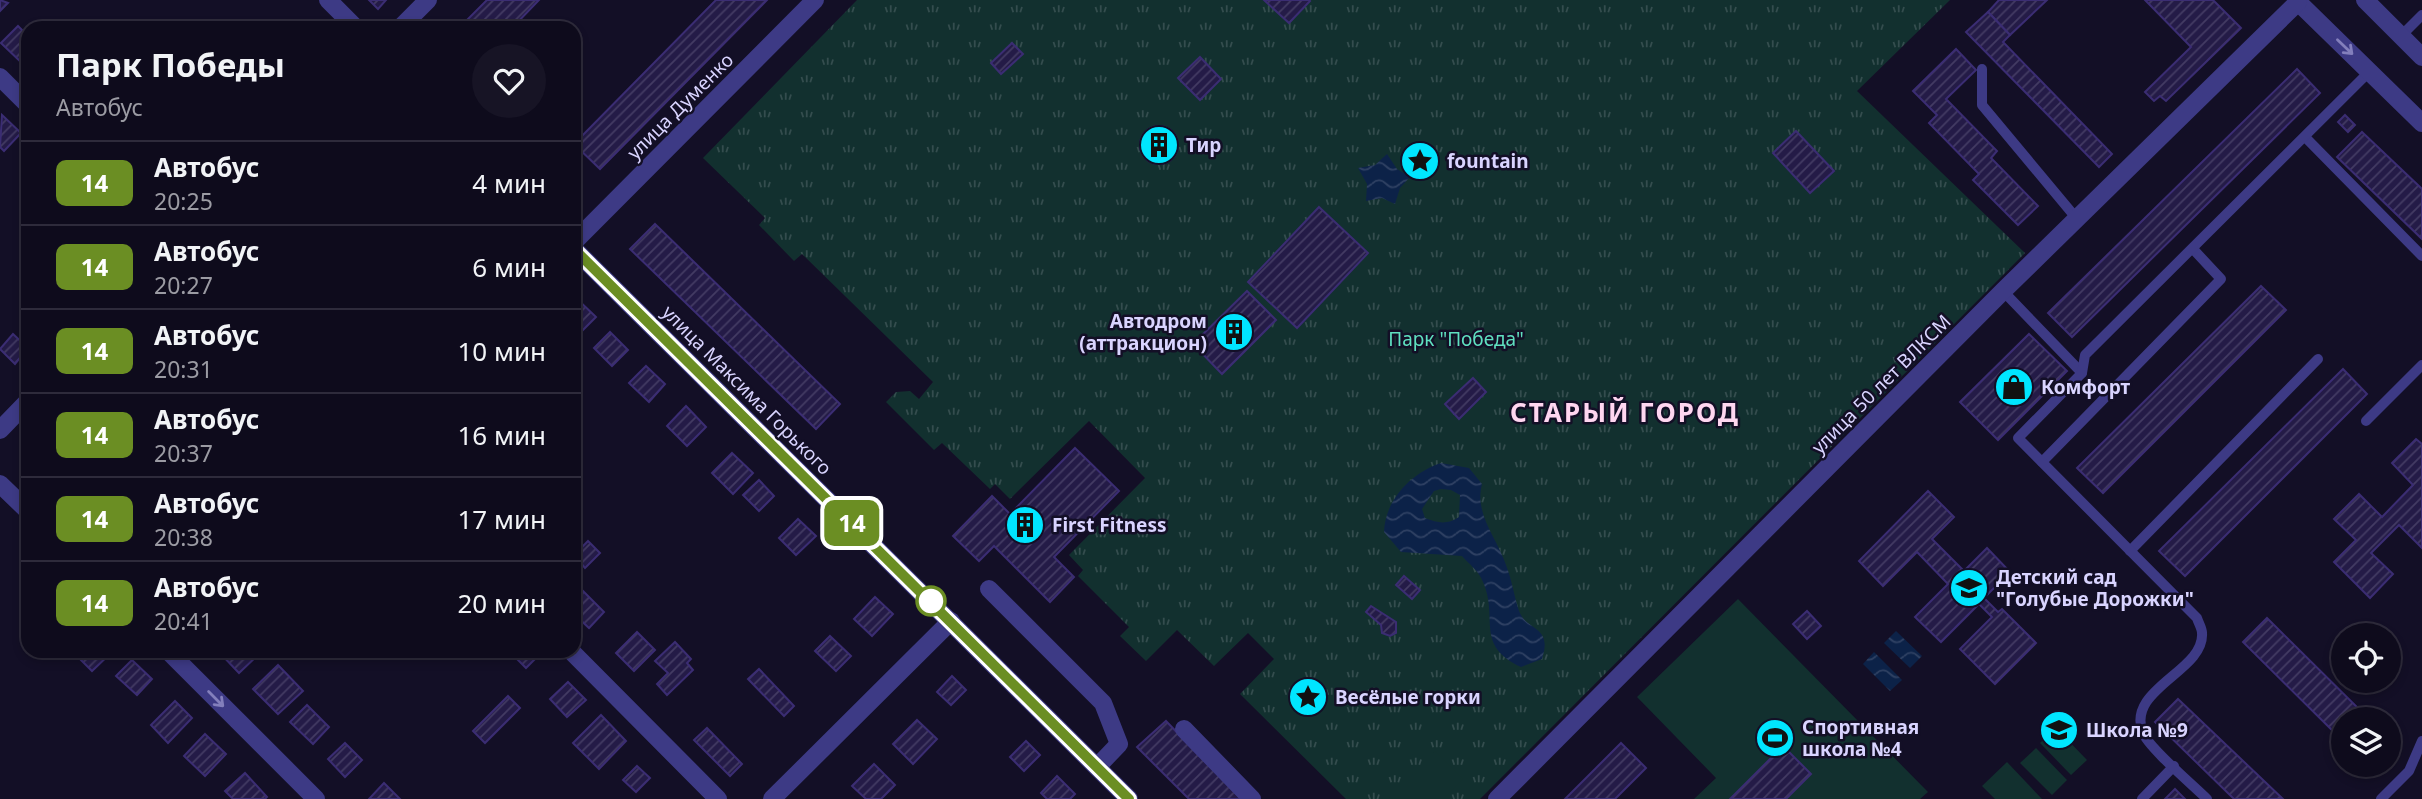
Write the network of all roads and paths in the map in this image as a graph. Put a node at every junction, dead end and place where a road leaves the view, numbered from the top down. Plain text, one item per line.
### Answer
1 (328, 0) edge
2 (428, 0) edge
3 (815, 0) edge
4 (2365, 0) edge
5 (2297, 1) edge
6 (2422, 15) edge
7 (349, 21) edge
8 (407, 21) edge
9 (2401, 36) junction
10 (2422, 57) edge
11 (1982, 69) dead end
12 (2370, 71) junction
13 (0, 77) edge
14 (21, 98) edge
15 (2422, 123) edge
16 (2306, 138) junction
17 (2077, 219) junction
18 (581, 235) edge
19 (2193, 249) junction
20 (581, 256) edge
21 (2422, 256) edge
22 (2003, 292) junction
23 (2318, 359) dead end
24 (2422, 365) edge
25 (2082, 373) junction
26 (21, 408) edge
27 (2366, 421) dead end
28 (0, 430) edge
29 (2042, 462) junction
30 (0, 484) edge
31 (21, 505) edge
32 (2130, 551) junction
33 (989, 589) dead end
34 (951, 621) junction
35 (175, 658) edge
36 (578, 658) edge
37 (1184, 729) dead end
38 (2422, 741) edge
39 (2174, 765) junction
40 (1097, 767) junction
41 (316, 799) edge
42 (718, 799) edge
43 (772, 799) edge
44 (1129, 799) edge
45 (1252, 799) edge
46 (1497, 799) edge
47 (2142, 799) edge
48 (2207, 799) edge
49 (2381, 799) edge

1 - 7 street
2 - 8 street
3 - 18 street, улица Думенко
4 - 9 street
5 -> 12 street
5 - 17 street, улица 50 лет ВЛКСМ
6 - 9 lane
9 - 10 street
11 - 17 lane
12 - 15 street
12 - 16 lane
13 - 14 street
16 - 19 lane
16 - 21 lane
17 - 22 street, улица 50 лет ВЛКСМ
19 - 25 lane
19 - 29 lane
20 - 34 street, улица Максима Горького
22 - 25 lane
22 - 46 street, улица 50 лет ВЛКСМ
23 - 32 lane
24 - 27 lane
25 - 29 lane
26 - 28 street
29 - 32 lane
30 - 31 street
32 - 39 lane
33 - 40 street
34 - 40 street, улица Максима Горького
34 - 43 street
35 -> 41 street
36 - 42 street
37 - 45 street
38 - 49 lane
39 - 47 lane
39 - 48 lane
40 - 44 street, улица Максима Горького

